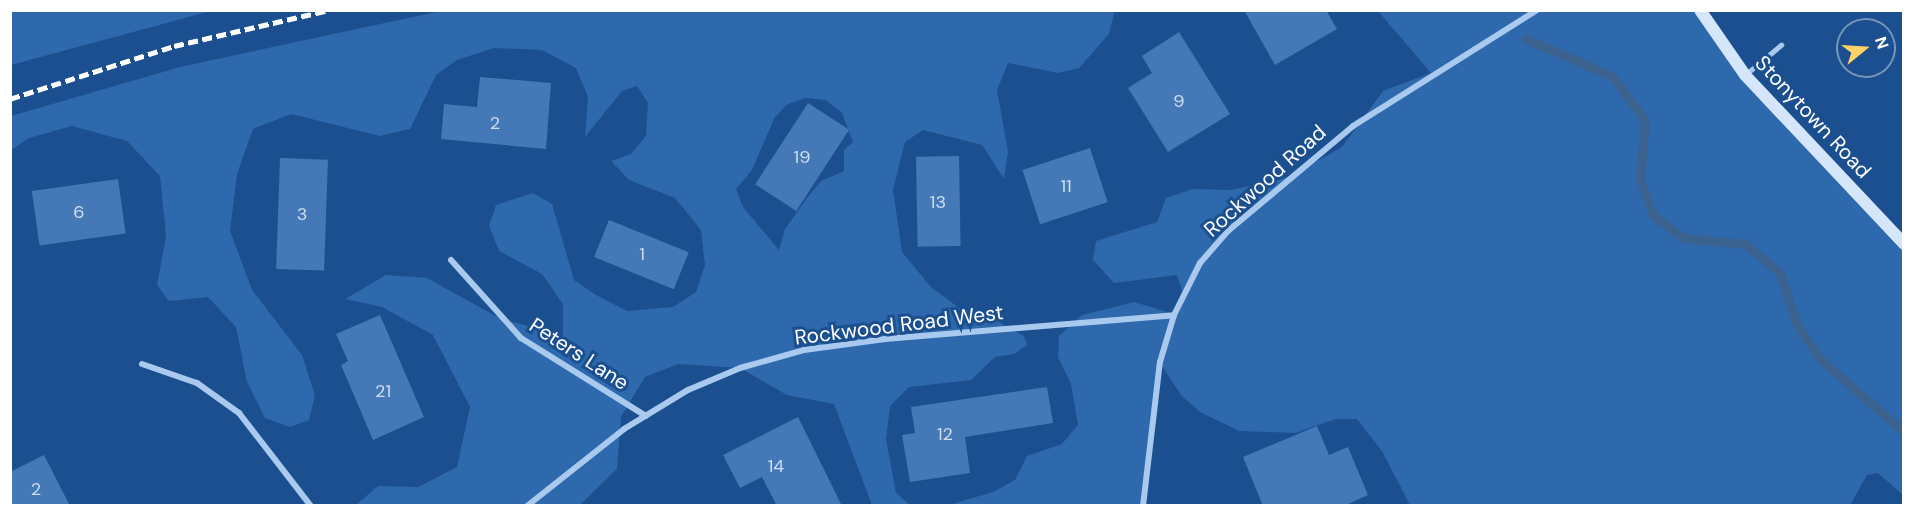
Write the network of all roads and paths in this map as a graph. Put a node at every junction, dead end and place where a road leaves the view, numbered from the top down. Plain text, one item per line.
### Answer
1 (1537, 10) edge
2 (1700, 10) edge
3 (1780, 45) dead end
4 (1745, 75) junction
5 (1904, 244) edge
6 (451, 260) dead end
7 (1174, 315) junction
8 (142, 364) dead end
9 (645, 416) junction
10 (311, 506) edge
11 (527, 506) edge
12 (1143, 506) edge

1 - 7 street, Rockwood Road
2 - 4 main road, Stonytown Road
3 - 4 lane
4 - 5 main road, Stonytown Road
6 - 9 street, Peters Lane
7 - 9 street, Rockwood Road West
7 - 12 street, Rockwood Road
8 - 10 street
9 - 11 street, Rockwood Road West

